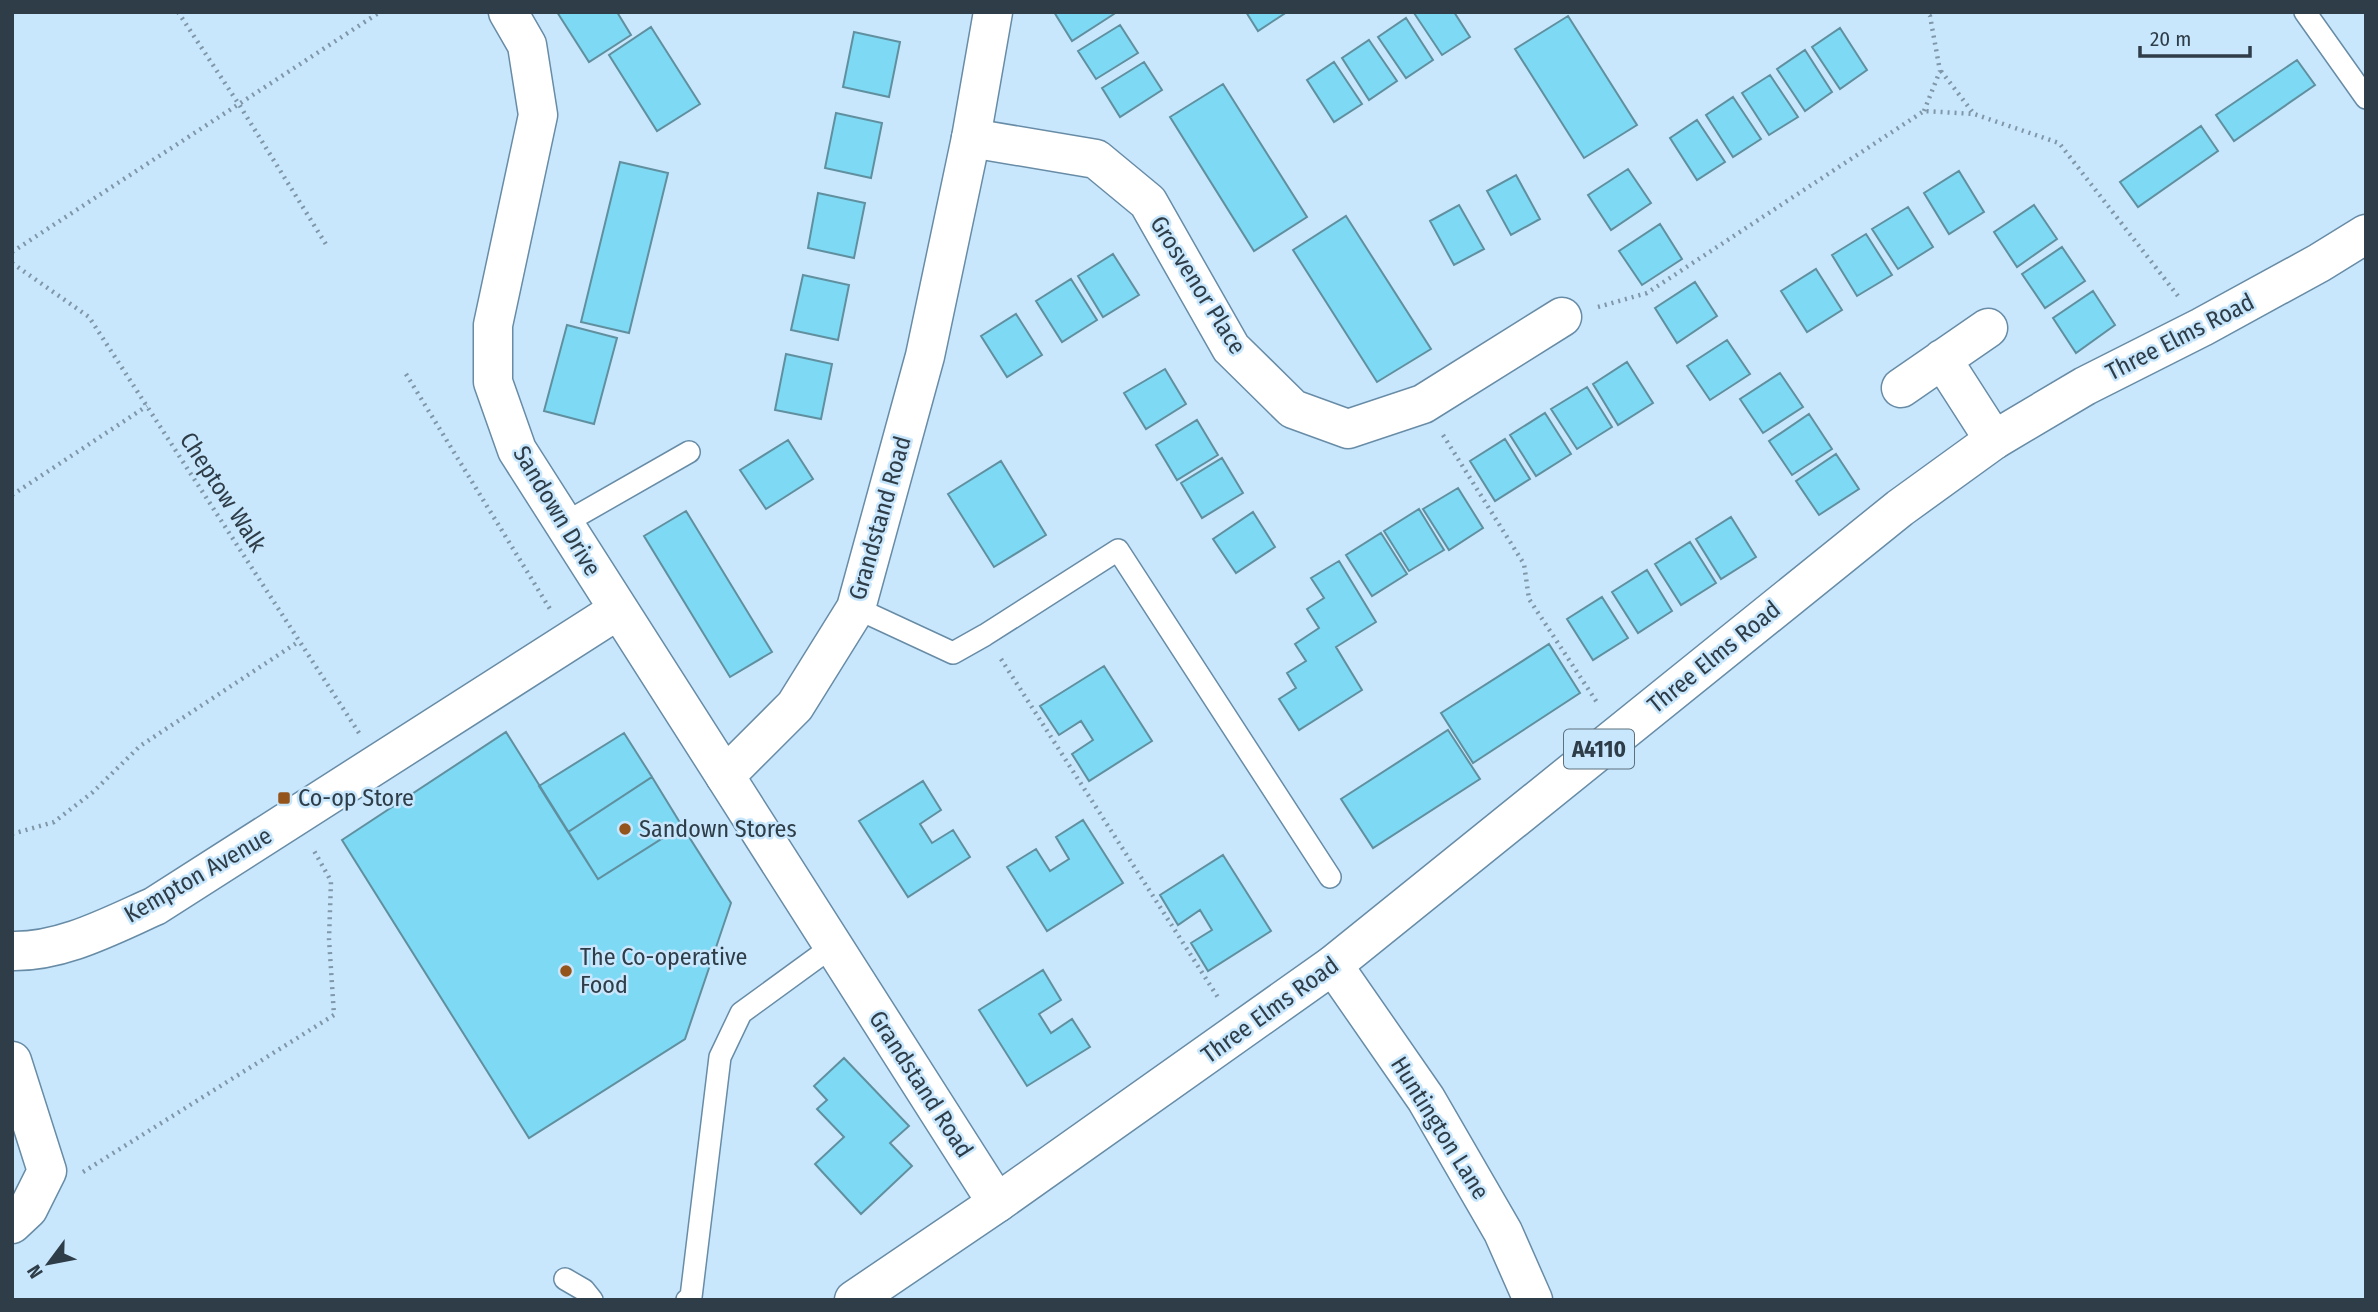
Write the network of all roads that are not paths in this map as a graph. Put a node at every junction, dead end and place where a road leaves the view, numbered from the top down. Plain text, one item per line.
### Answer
1 (508, 12) edge
2 (993, 12) edge
3 (2305, 12) edge
4 (2365, 96) edge
5 (971, 138) junction
6 (2366, 234) edge
7 (1562, 317) road end
8 (1988, 328) dead end
9 (1942, 359) junction
10 (1900, 388) dead end
11 (1994, 440) junction
12 (689, 452) dead end
13 (563, 524) junction
14 (856, 608) junction
15 (618, 610) junction
16 (725, 776) junction
17 (1330, 877) dead end
18 (833, 946) junction
19 (12, 951) edge
20 (1333, 965) junction
21 (12, 1061) edge
22 (997, 1203) junction
23 (12, 1224) edge
24 (565, 1279) dead end
25 (592, 1300) edge
26 (687, 1300) edge
27 (854, 1300) edge
28 (1533, 1300) edge

1 - 13 street, Sandown Drive
2 - 5 street, Grandstand Road
3 - 4 lane
5 - 7 street, Grosvenor Place
5 - 14 street, Grandstand Road
6 - 11 street, Three Elms Road / A4110
8 - 9 street
9 - 10 street
9 - 11 street
11 - 20 street, Three Elms Road / A4110
12 - 13 lane
13 - 15 street, Sandown Drive
14 - 16 street, Grandstand Road
14 - 17 lane
15 - 16 street, Sandown Drive
15 - 19 street, Kempton Avenue
16 - 18 street, Grandstand Road
18 - 22 street, Grandstand Road
18 - 26 lane
20 - 22 street, Three Elms Road / A4110
20 - 28 street, Huntington Lane
21 - 23 street
22 - 27 street, Three Elms Road / A4110
24 - 25 lane

